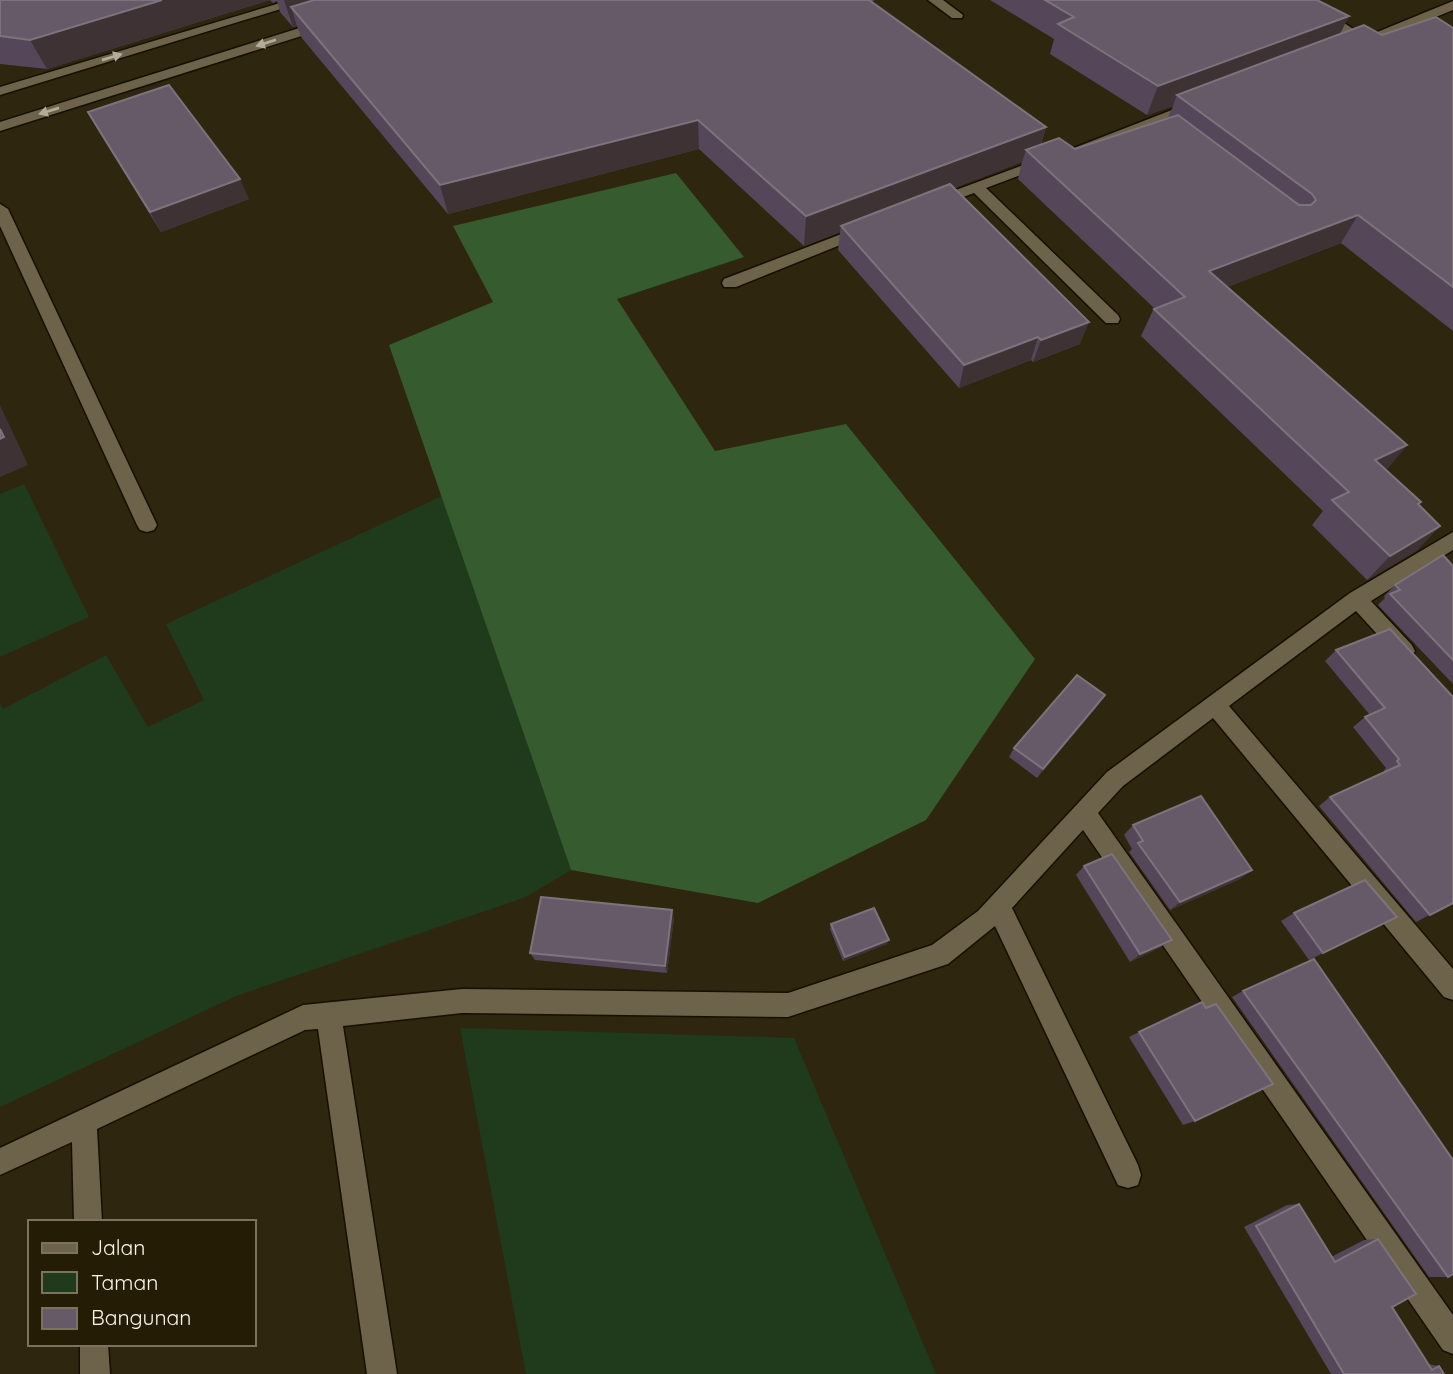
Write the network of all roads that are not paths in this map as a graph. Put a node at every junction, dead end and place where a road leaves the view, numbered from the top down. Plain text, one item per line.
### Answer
1 (304, 0) edge
2 (934, 0) edge
3 (1301, 0) edge
4 (1453, 5) edge
5 (957, 15) dead end
6 (342, 18) edge
7 (1405, 25) junction
8 (1424, 37) edge
9 (76, 85) junction
10 (0, 91) edge
11 (1214, 98) edge
12 (0, 127) edge
13 (976, 187) junction
14 (924, 207) edge
15 (0, 209) edge
16 (885, 222) edge
17 (730, 283) dead end
18 (1112, 319) dead end
19 (147, 525) dead end
20 (1453, 540) edge
21 (1357, 599) junction
22 (1418, 665) edge
23 (1215, 705) junction
24 (1085, 813) junction
25 (998, 906) junction
26 (1453, 988) edge
27 (329, 1016) junction
28 (84, 1122) junction
29 (0, 1162) edge
30 (1128, 1175) dead end
31 (88, 1220) edge
32 (1453, 1340) edge
33 (94, 1346) edge
34 (95, 1374) edge
35 (382, 1374) edge

9 -> 1 street
2 - 5 street
3 - 7 street
4 - 7 street
6 -> 9 street
7 - 8 street
9 - 10 street
9 -> 12 street
11 - 13 street
13 - 14 street
13 - 18 street
15 - 19 street
16 - 17 street
20 - 21 street
21 - 22 street
21 - 23 street
23 - 24 street
23 - 26 street
24 - 25 street
24 - 32 street
25 - 27 street
25 - 30 street
27 - 28 street
27 - 35 street
28 - 29 street
28 - 31 street
33 - 34 street

